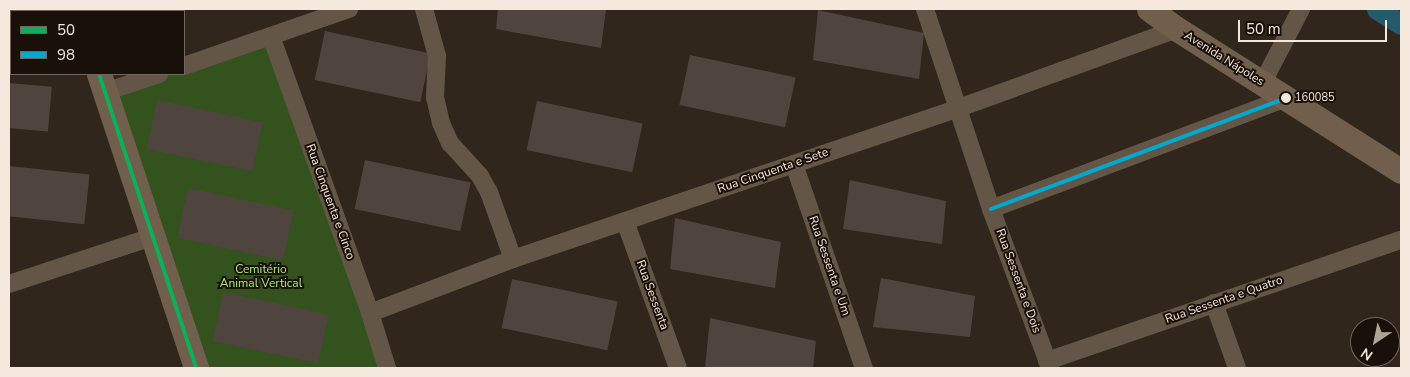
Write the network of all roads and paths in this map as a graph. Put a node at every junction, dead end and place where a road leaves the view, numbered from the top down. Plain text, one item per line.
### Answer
1 (349, 9) edge
2 (424, 9) edge
3 (925, 9) edge
4 (1149, 9) edge
5 (1301, 9) edge
6 (1176, 30) junction
7 (271, 36) junction
8 (185, 66) edge
9 (153, 75) edge
10 (102, 83) edge
11 (1262, 84) junction
12 (1286, 98) junction
13 (956, 109) junction
14 (794, 164) junction
15 (1401, 171) edge
16 (991, 209) junction
17 (625, 221) junction
18 (152, 236) junction
19 (1401, 240) edge
20 (513, 259) junction
21 (9, 284) edge
22 (1214, 303) junction
23 (370, 313) junction
24 (1049, 364) edge
25 (196, 368) edge
26 (387, 368) edge
27 (678, 368) edge
28 (864, 368) edge
29 (1237, 368) edge

1 - 7 street
2 - 20 street
3 - 13 street, Rua Sessenta e Dois
4 - 6 main road, Avenida Nápoles
5 - 11 street
6 - 11 main road, Avenida Nápoles
6 - 13 street, Rua Cinquenta e Sete
7 - 8 street
7 - 23 street, Rua Cinquenta e Cinco
9 - 10 street
10 - 18 main road
11 - 12 main road, Avenida Nápoles
12 - 15 main road, Avenida Nápoles
12 - 16 street
13 - 14 street, Rua Cinquenta e Sete
13 - 16 street, Rua Sessenta e Dois
14 - 17 street, Rua Cinquenta e Sete
14 - 28 street, Rua Sessenta e Um
16 - 24 street, Rua Sessenta e Dois
17 - 20 street, Rua Cinquenta e Sete
17 - 27 street, Rua Sessenta
18 - 21 street
18 - 25 main road
19 - 22 street, Rua Sessenta e Quatro
20 - 23 street, Rua Cinquenta e Sete
22 - 24 street, Rua Sessenta e Quatro
22 - 29 street
23 - 26 street, Rua Cinquenta e Cinco

